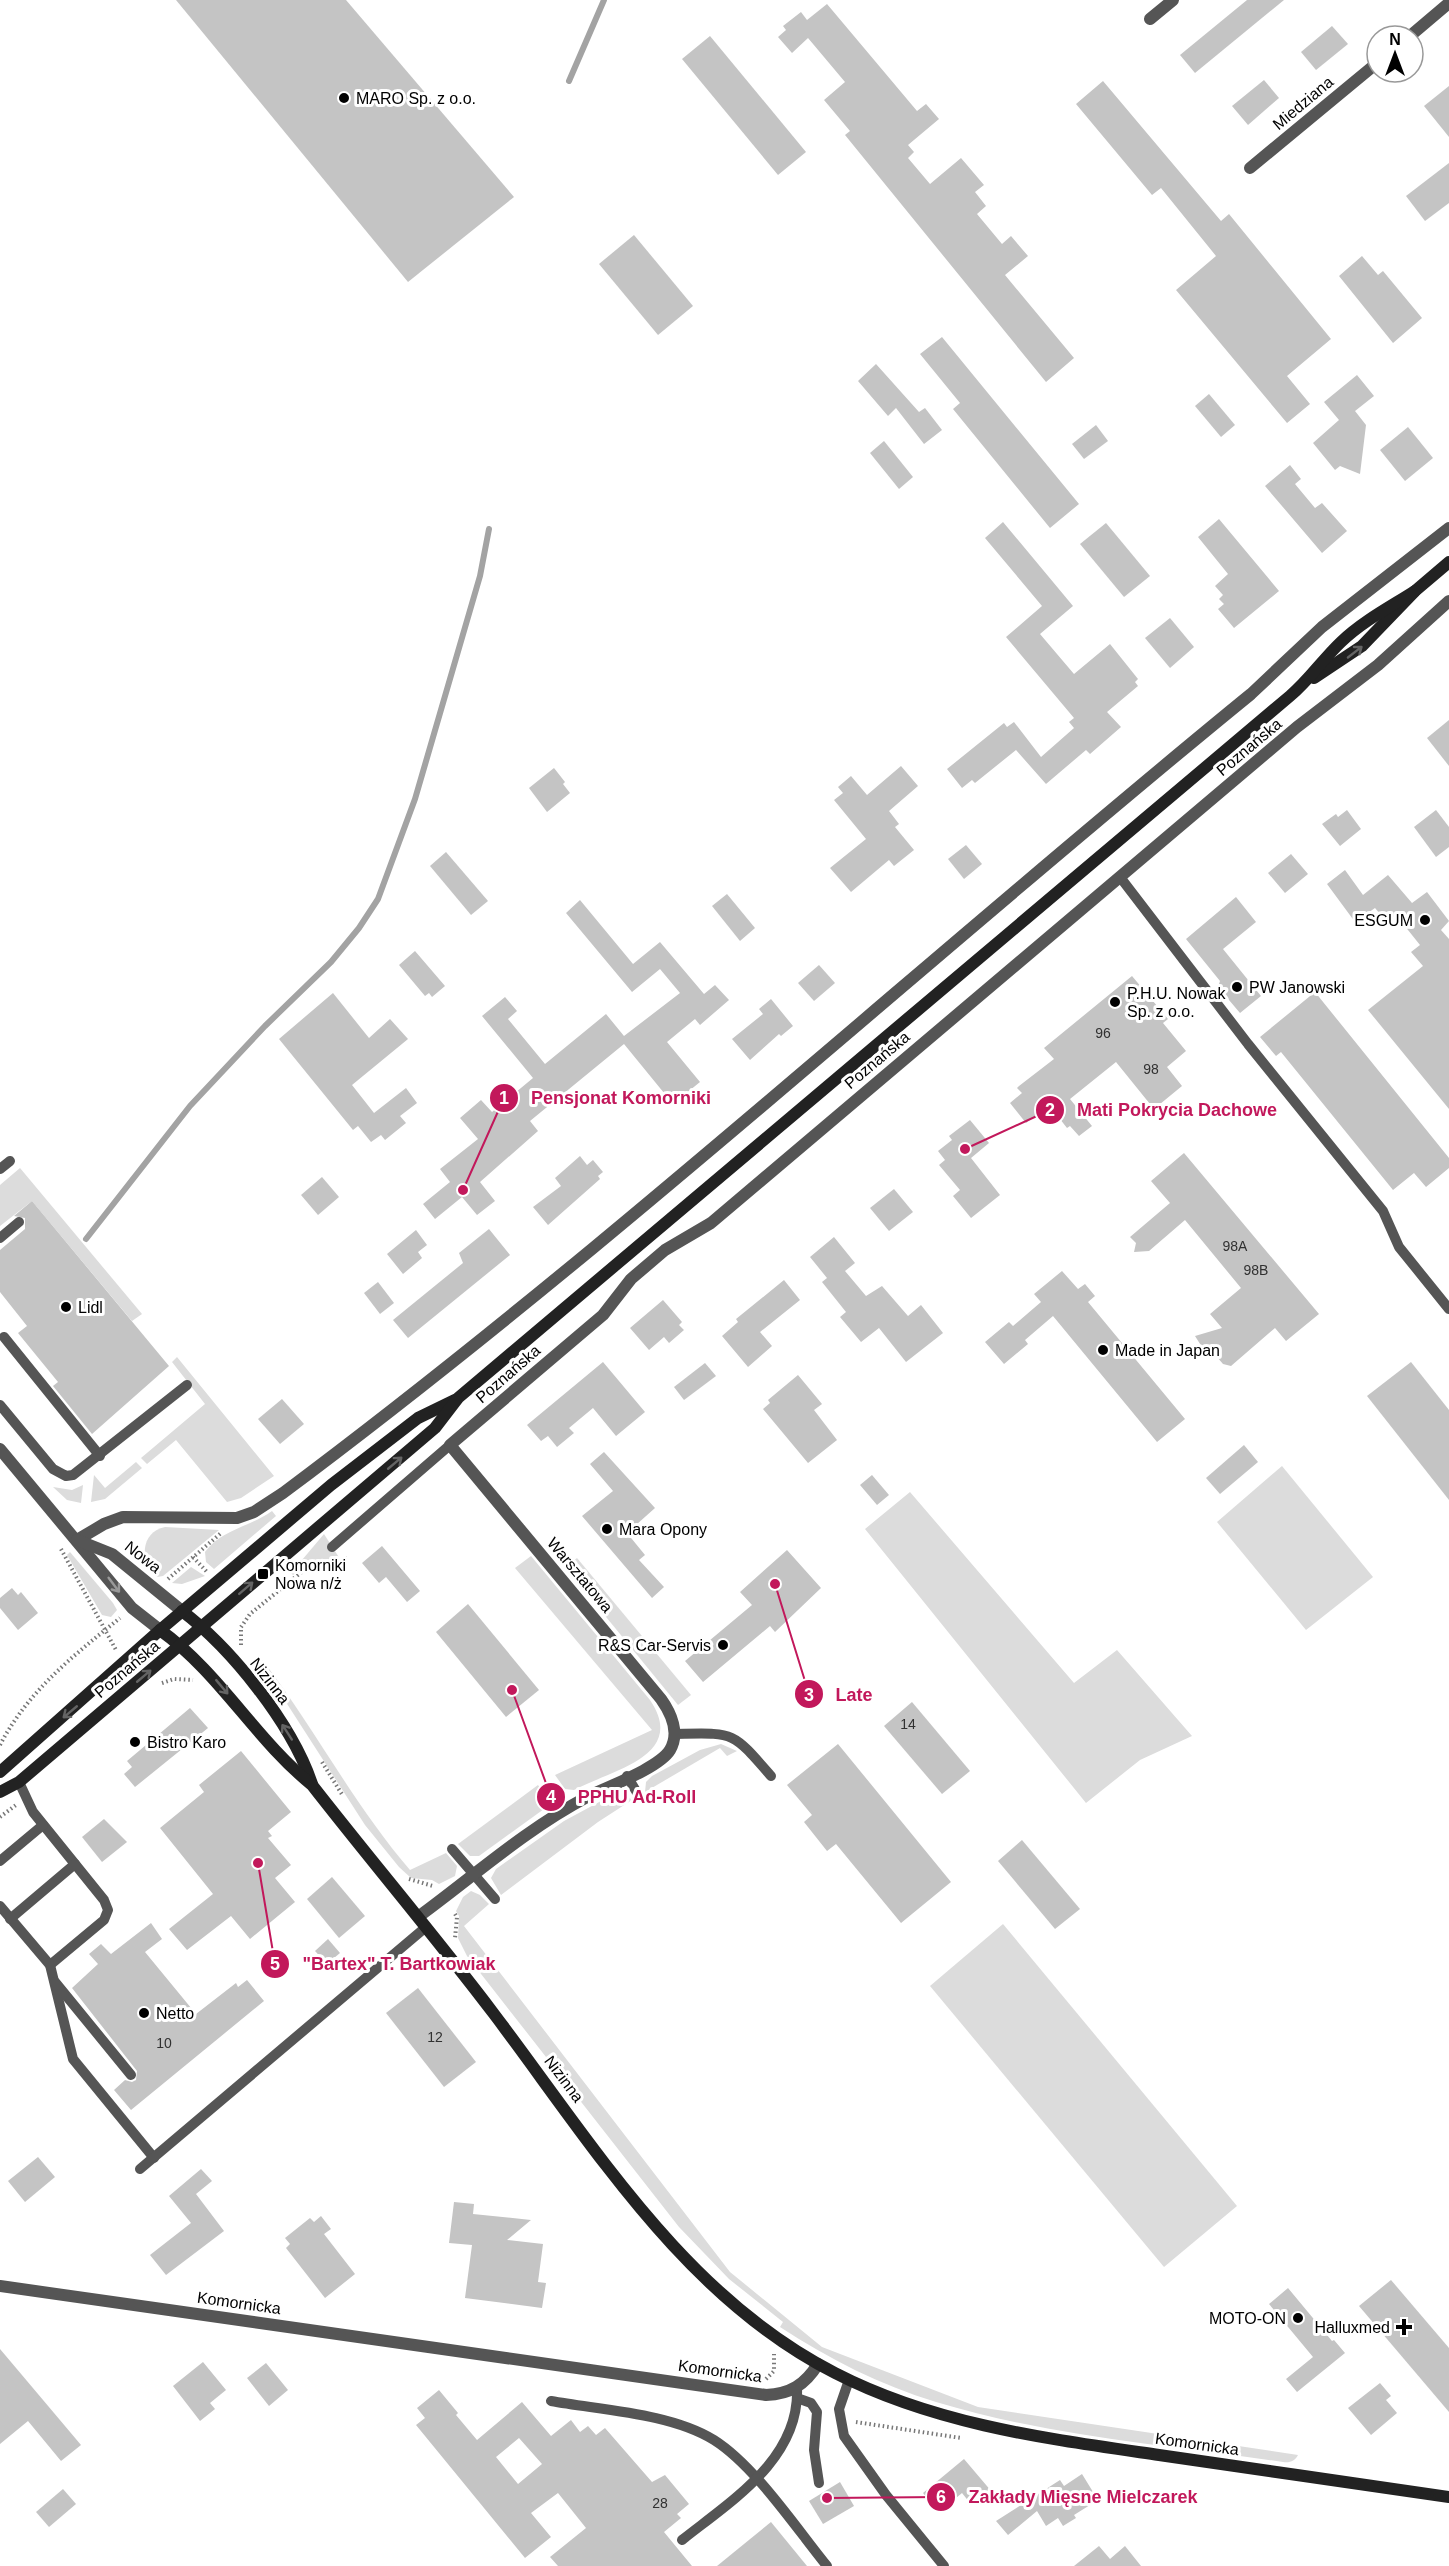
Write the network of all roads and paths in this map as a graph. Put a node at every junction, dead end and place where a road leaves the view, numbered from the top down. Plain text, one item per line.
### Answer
1 (1173, 0) edge
2 (1449, 3) edge
3 (1150, 19) dead end
4 (1424, 24) edge
5 (1365, 73) edge
6 (1250, 168) dead end
7 (1449, 528) edge
8 (1449, 562) edge
9 (1449, 601) edge
10 (1120, 877) junction
11 (10, 1161) dead end
12 (0, 1170) edge
13 (19, 1222) dead end
14 (0, 1238) edge
15 (1449, 1309) edge
16 (0, 1325) edge
17 (2, 1339) edge
18 (187, 1385) dead end
19 (459, 1398) junction
20 (0, 1405) edge
21 (450, 1446) junction
22 (0, 1449) edge
23 (100, 1456) junction
24 (237, 1518) junction
25 (77, 1540) junction
26 (332, 1547) dead end
27 (60, 1548) dead end
28 (193, 1557) junction
29 (347, 1558) dead end
30 (209, 1574) dead end
31 (165, 1582) dead end
32 (182, 1611) junction
33 (243, 1613) dead end
34 (122, 1616) dead end
35 (247, 1618) junction
36 (202, 1627) junction
37 (107, 1629) junction
38 (160, 1630) junction
39 (181, 1646) junction
40 (117, 1650) dead end
41 (244, 1652) dead end
42 (199, 1682) dead end
43 (160, 1684) dead end
44 (674, 1734) junction
45 (0, 1745) edge
46 (321, 1761) dead end
47 (0, 1772) edge
48 (627, 1776) junction
49 (771, 1776) dead end
50 (20, 1782) junction
51 (312, 1785) junction
52 (0, 1792) edge
53 (639, 1797) dead end
54 (346, 1801) dead end
55 (43, 1825) junction
56 (452, 1849) dead end
57 (0, 1861) edge
58 (75, 1864) junction
59 (403, 1875) dead end
60 (474, 1875) junction
61 (433, 1886) dead end
62 (495, 1899) dead end
63 (0, 1906) edge
64 (455, 1914) dead end
65 (10, 1919) junction
66 (422, 1922) junction
67 (458, 1946) dead end
68 (50, 1965) junction
69 (54, 1980) junction
70 (131, 2075) dead end
71 (154, 2157) junction
72 (140, 2169) dead end
73 (0, 2286) edge
74 (769, 2349) dead end
75 (818, 2364) junction
76 (759, 2380) dead end
77 (849, 2380) junction
78 (797, 2393) junction
79 (550, 2401) dead end
80 (757, 2480) junction
81 (819, 2483) dead end
82 (1449, 2497) edge
83 (682, 2540) dead end
84 (827, 2566) edge
85 (944, 2566) edge

1 - 3 street
2 - 4 street
5 - 6 street, Miedziana
7 - 24 street
8 - 19 main road, Poznańska
9 - 10 street, Poznańska
10 - 15 lane
10 - 21 street, Poznańska
11 - 12 lane
13 - 14 lane
16 - 17 lane
17 - 23 lane
18 - 23 lane
19 - 32 main road, Poznańska
36 -> 19 main road, Poznańska
20 - 23 lane
21 - 26 lane, Poznańska
21 - 44 street, Warsztatowa
22 - 25 street, Nowa
24 - 25 street
24 - 28 path
25 - 32 street, Nowa
25 -> 38 street, Nowa
27 - 37 path
28 - 30 path
28 - 31 path
29 - 35 path
32 - 36 main road, Nizinna
32 - 38 main road, Poznańska
33 - 35 path
34 - 37 path
35 - 41 path
36 - 39 main road, Poznańska
51 -> 36 main road, Nizinna
37 - 40 path
37 - 45 path
38 - 39 main road, Nizinna
38 -> 47 main road, Poznańska
50 -> 39 main road, Poznańska
39 -> 51 main road, Nizinna
42 - 43 path
44 - 48 street
44 - 49 lane
46 - 54 path
48 - 53 lane
48 - 60 street
50 - 52 main road, Poznańska
50 - 55 lane
51 - 66 main road, Nizinna
55 - 57 lane
55 - 58 lane
56 - 60 lane
58 - 65 lane
58 - 68 lane
59 - 61 path
60 - 62 lane
60 - 66 street
63 - 65 lane
64 - 67 path
65 - 68 lane
66 - 71 lane
66 - 75 main road, Nizinna
68 - 69 lane
69 - 70 lane
69 - 71 lane
71 - 72 lane
73 - 78 street, Komornicka
74 - 76 path
75 - 77 main road, Komornicka
75 - 78 street
77 - 82 main road, Komornicka
77 - 85 lane
78 - 80 lane
78 - 81 lane
79 - 80 lane
80 - 83 lane
80 - 84 lane

